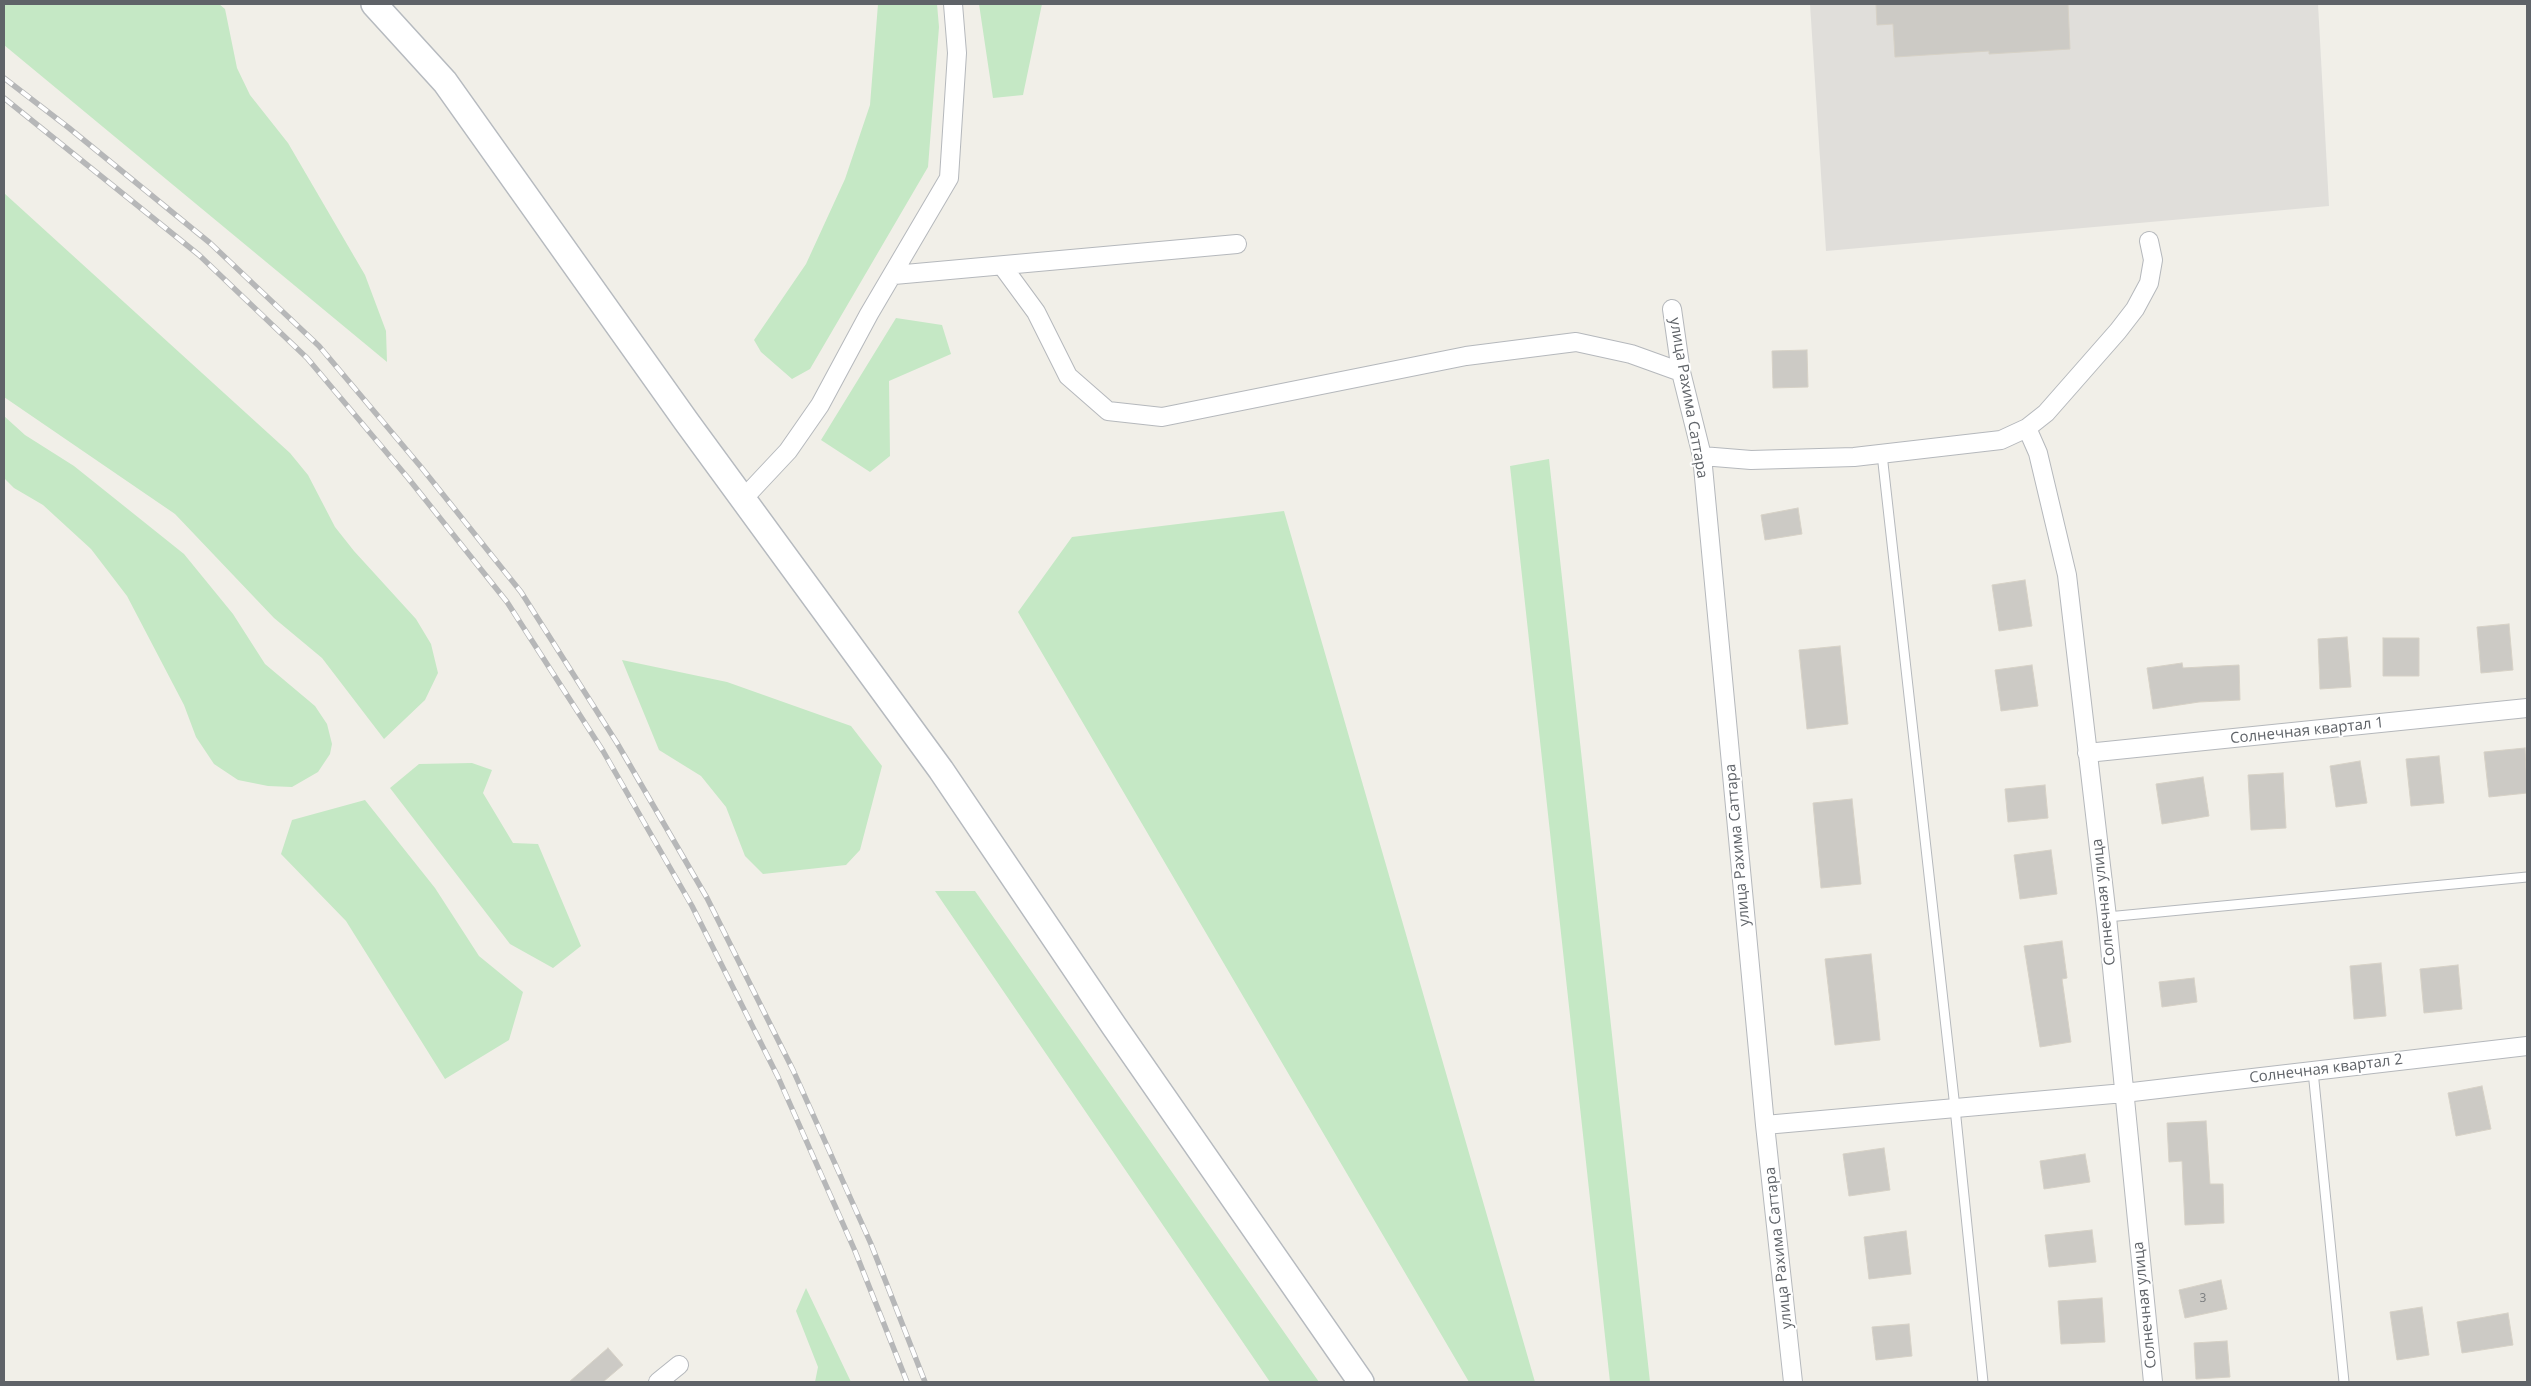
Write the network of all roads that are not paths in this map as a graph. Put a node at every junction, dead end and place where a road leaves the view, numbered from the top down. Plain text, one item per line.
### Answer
1 (374, 4) edge
2 (953, 4) edge
3 (2149, 241) dead end
4 (1237, 244) dead end
5 (1002, 267) junction
6 (894, 275) junction
7 (1672, 309) dead end
8 (1681, 372) junction
9 (2027, 428) junction
10 (1882, 454) junction
11 (1702, 456) junction
12 (742, 499) junction
13 (2527, 708) edge
14 (2087, 753) junction
15 (2527, 877) edge
16 (2107, 917) junction
17 (2527, 1046) edge
18 (2313, 1071) junction
19 (2124, 1093) junction
20 (1955, 1108) junction
21 (1765, 1125) junction
22 (679, 1365) dead end
23 (658, 1382) edge
24 (1361, 1382) edge
25 (1794, 1382) edge
26 (1983, 1382) edge
27 (2153, 1382) edge
28 (2344, 1382) edge

1 - 12 main road
2 - 6 street
3 - 9 street
4 - 5 street
5 - 6 street
5 - 8 street
6 - 12 street
7 - 8 street, улица Рахима Саттара
8 - 11 street, улица Рахима Саттара
9 - 10 street
9 - 14 street, Солнечная улица
10 - 11 street
10 - 20 lane
11 - 21 street, улица Рахима Саттара
12 - 24 main road
13 - 14 street, Солнечная квартал 1
14 - 16 street, Солнечная улица
15 - 16 lane
16 - 19 street, Солнечная улица
17 - 18 street, Солнечная квартал 2
18 - 19 street, Солнечная квартал 2
18 - 28 lane
19 - 20 street, Солнечная квартал 2
19 - 27 street, Солнечная улица
20 - 21 street, Солнечная квартал 2
20 - 26 lane
21 - 25 street, улица Рахима Саттара
22 - 23 street

